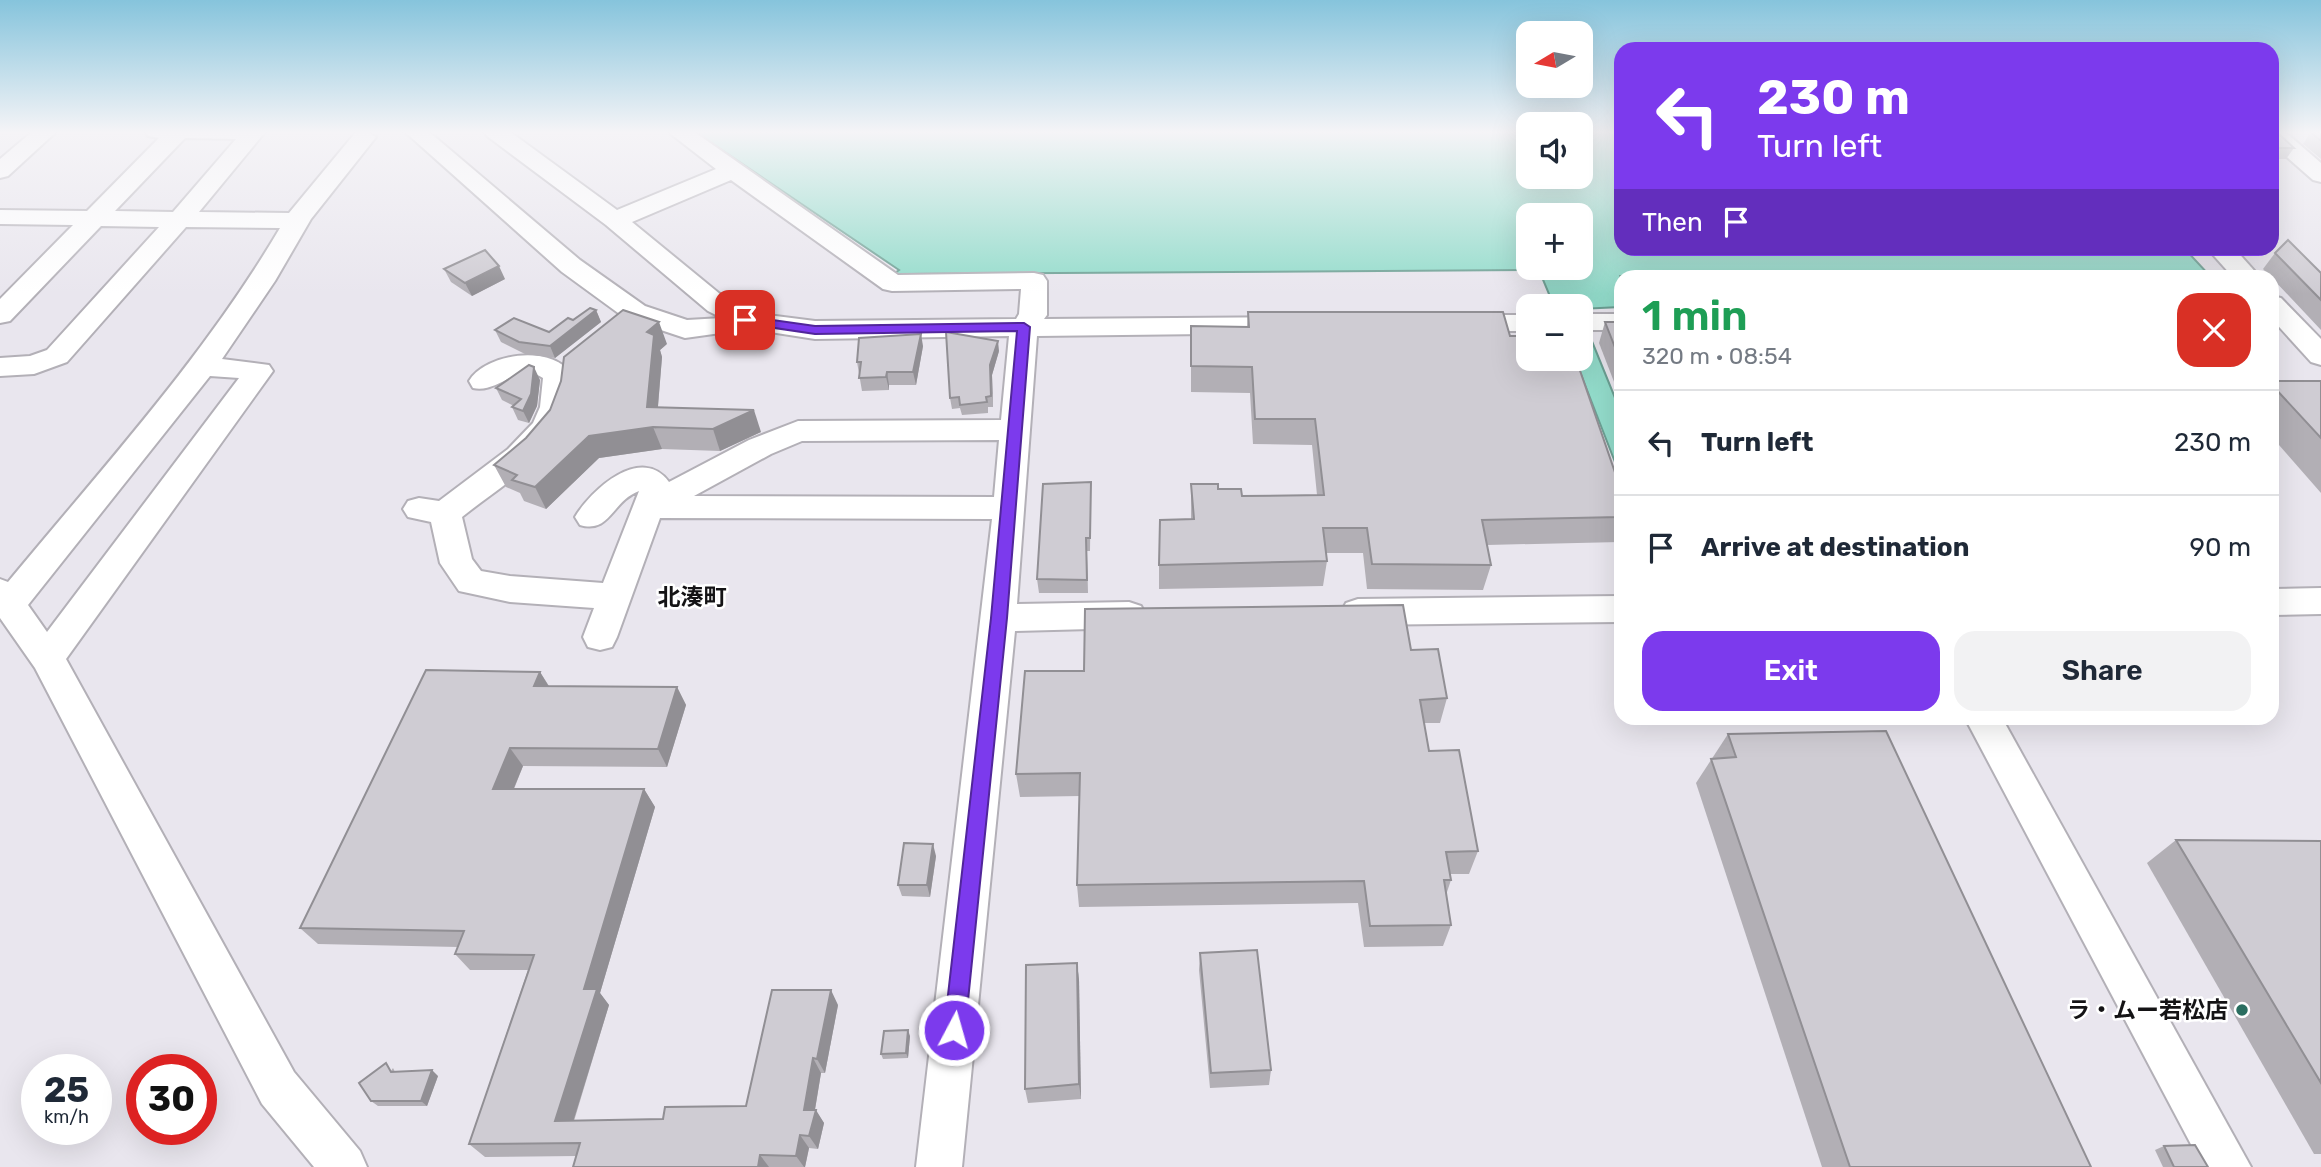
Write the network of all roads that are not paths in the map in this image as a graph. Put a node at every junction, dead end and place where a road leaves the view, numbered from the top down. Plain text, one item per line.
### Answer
1 (125, 185) edge
2 (209, 185) edge
3 (325, 185) edge
4 (478, 185) edge
5 (568, 185) edge
6 (697, 185) edge
7 (755, 185) edge
8 (0, 217) edge
9 (94, 218) junction
10 (180, 219) junction
11 (298, 220) junction
12 (615, 220) junction
13 (2227, 256) edge
14 (2240, 270) edge
15 (2279, 314) edge
16 (0, 316) edge
17 (2279, 317) edge
18 (2321, 318) edge
19 (1593, 322) edge
20 (1614, 322) edge
21 (1432, 323) edge
22 (1516, 323) edge
23 (1323, 324) edge
24 (718, 326) dead end
25 (1024, 327) junction
26 (2321, 356) edge
27 (203, 366) junction
28 (0, 367) edge
29 (483, 381) dead end
30 (1015, 430) junction
31 (648, 507) junction
32 (1008, 508) junction
33 (591, 517) dead end
34 (614, 597) junction
35 (4, 598) edge
36 (2321, 601) edge
37 (2279, 602) edge
38 (1614, 609) edge
39 (1329, 613) edge
40 (1163, 615) edge
41 (999, 618) junction
42 (600, 637) dead end
43 (47, 658) junction
44 (1987, 725) edge
45 (344, 1167) edge
46 (939, 1167) edge
47 (2228, 1167) edge

1 - 9 street
2 - 10 street
3 - 11 street
4 - 24 street
5 - 12 street
6 - 12 street
7 - 25 street
8 - 9 street
9 - 10 street
9 - 16 street
10 - 11 street
10 - 28 street
11 - 27 street
12 - 25 street
13 - 14 street
15 - 18 street
17 - 26 street
19 - 20 street
21 - 22 street
23 - 25 street
25 - 30 street
27 - 35 street
27 - 43 street
29 - 34 street
30 - 31 street
30 - 32 street
31 - 32 street
31 - 33 street
31 - 34 street
32 - 41 street
34 - 42 street
35 - 43 street
36 - 37 street
38 - 39 street
40 - 41 street
41 - 46 street
43 - 45 street
44 - 47 street

